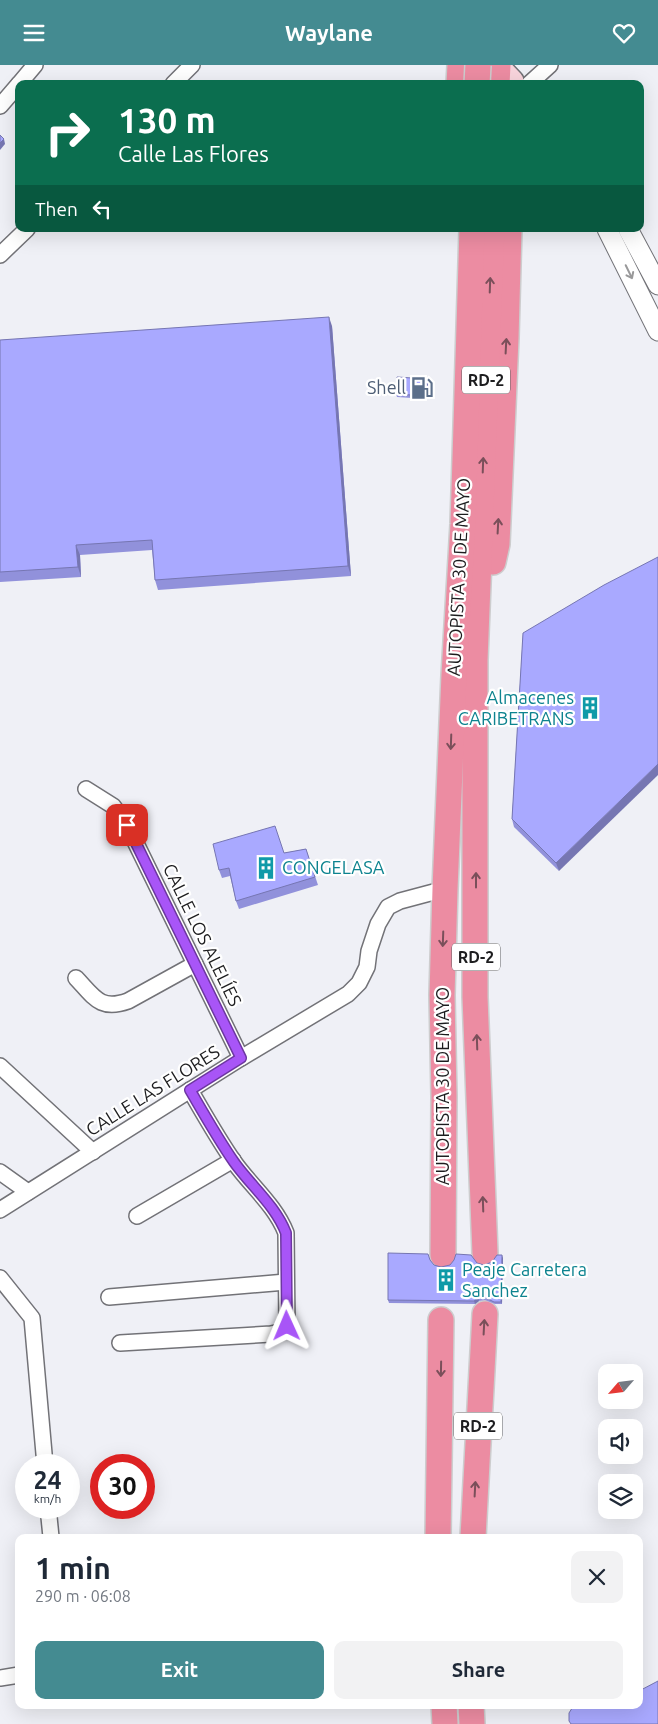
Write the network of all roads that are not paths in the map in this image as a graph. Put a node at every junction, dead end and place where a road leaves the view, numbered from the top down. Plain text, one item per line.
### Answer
1 (36, 65) edge
2 (192, 65) edge
3 (460, 65) edge
4 (471, 65) edge
5 (478, 65) edge
6 (550, 65) edge
7 (510, 76) edge
8 (23, 80) edge
9 (177, 80) edge
10 (459, 80) edge
11 (477, 80) edge
12 (484, 80) edge
13 (15, 88) edge
14 (0, 105) edge
15 (24, 232) edge
16 (456, 232) edge
17 (472, 232) edge
18 (492, 232) edge
19 (509, 232) edge
20 (608, 232) edge
21 (630, 232) edge
22 (0, 255) edge
23 (658, 285) edge
24 (658, 331) edge
25 (471, 528) junction
26 (475, 660) junction
27 (454, 675) junction
28 (86, 789) dead end
29 (445, 889) junction
30 (195, 964) junction
31 (76, 978) dead end
32 (442, 995) junction
33 (475, 997) junction
34 (241, 1058) junction
35 (0, 1066) edge
36 (190, 1090) junction
37 (92, 1152) junction
38 (233, 1160) junction
39 (0, 1172) edge
40 (28, 1192) junction
41 (0, 1210) edge
42 (137, 1216) dead end
43 (485, 1253) dead end
44 (443, 1255) dead end
45 (0, 1278) edge
46 (286, 1282) junction
47 (109, 1297) dead end
48 (485, 1314) dead end
49 (441, 1320) dead end
50 (120, 1343) dead end
51 (44, 1454) edge
52 (49, 1519) edge
53 (51, 1534) edge
54 (438, 1534) edge
55 (473, 1534) edge
56 (15, 1676) edge
57 (0, 1678) edge
58 (444, 1709) edge
59 (471, 1709) edge
60 (445, 1724) edge
61 (472, 1724) edge

1 - 8 street
2 - 9 street
3 - 10 highway
4 - 12 main road
5 - 11 highway, bridge
6 - 7 street
13 - 14 street
15 - 22 street
16 - 27 highway
17 - 25 highway, AUTOPISTA 30 DE MAYO / RD-2
25 -> 18 highway, AUTOPISTA 30 DE MAYO / RD-2
26 -> 19 highway
20 -> 24 street
21 - 23 street
25 - 26 highway, AUTOPISTA 30 DE MAYO / RD-2
25 - 27 highway, AUTOPISTA 30 DE MAYO / RD-2
33 -> 26 highway, AUTOPISTA 30 DE MAYO / RD-2
27 -> 29 highway, AUTOPISTA 30 DE MAYO / RD-2
28 - 30 street, CALLE LOS ALELÍES
29 -> 32 highway, AUTOPISTA 30 DE MAYO / RD-2
29 - 34 street, CALLE LAS FLORES
30 - 31 street
30 - 34 street, CALLE LOS ALELÍES
32 - 33 highway
32 - 44 highway, AUTOPISTA 30 DE MAYO / RD-2
43 -> 33 highway, AUTOPISTA 30 DE MAYO / RD-2
34 - 36 street, CALLE LAS FLORES
35 - 37 street
36 - 37 street, CALLE LAS FLORES
36 - 38 street
37 - 40 street, CALLE LAS FLORES
38 - 42 street
38 - 46 street
39 - 40 street
40 - 41 street, CALLE LAS FLORES
45 - 51 street
46 - 47 street
46 - 50 street
55 -> 48 highway, RD-2
49 -> 54 highway, RD-2
52 - 53 street
56 - 57 street
58 - 60 highway
59 - 61 highway

